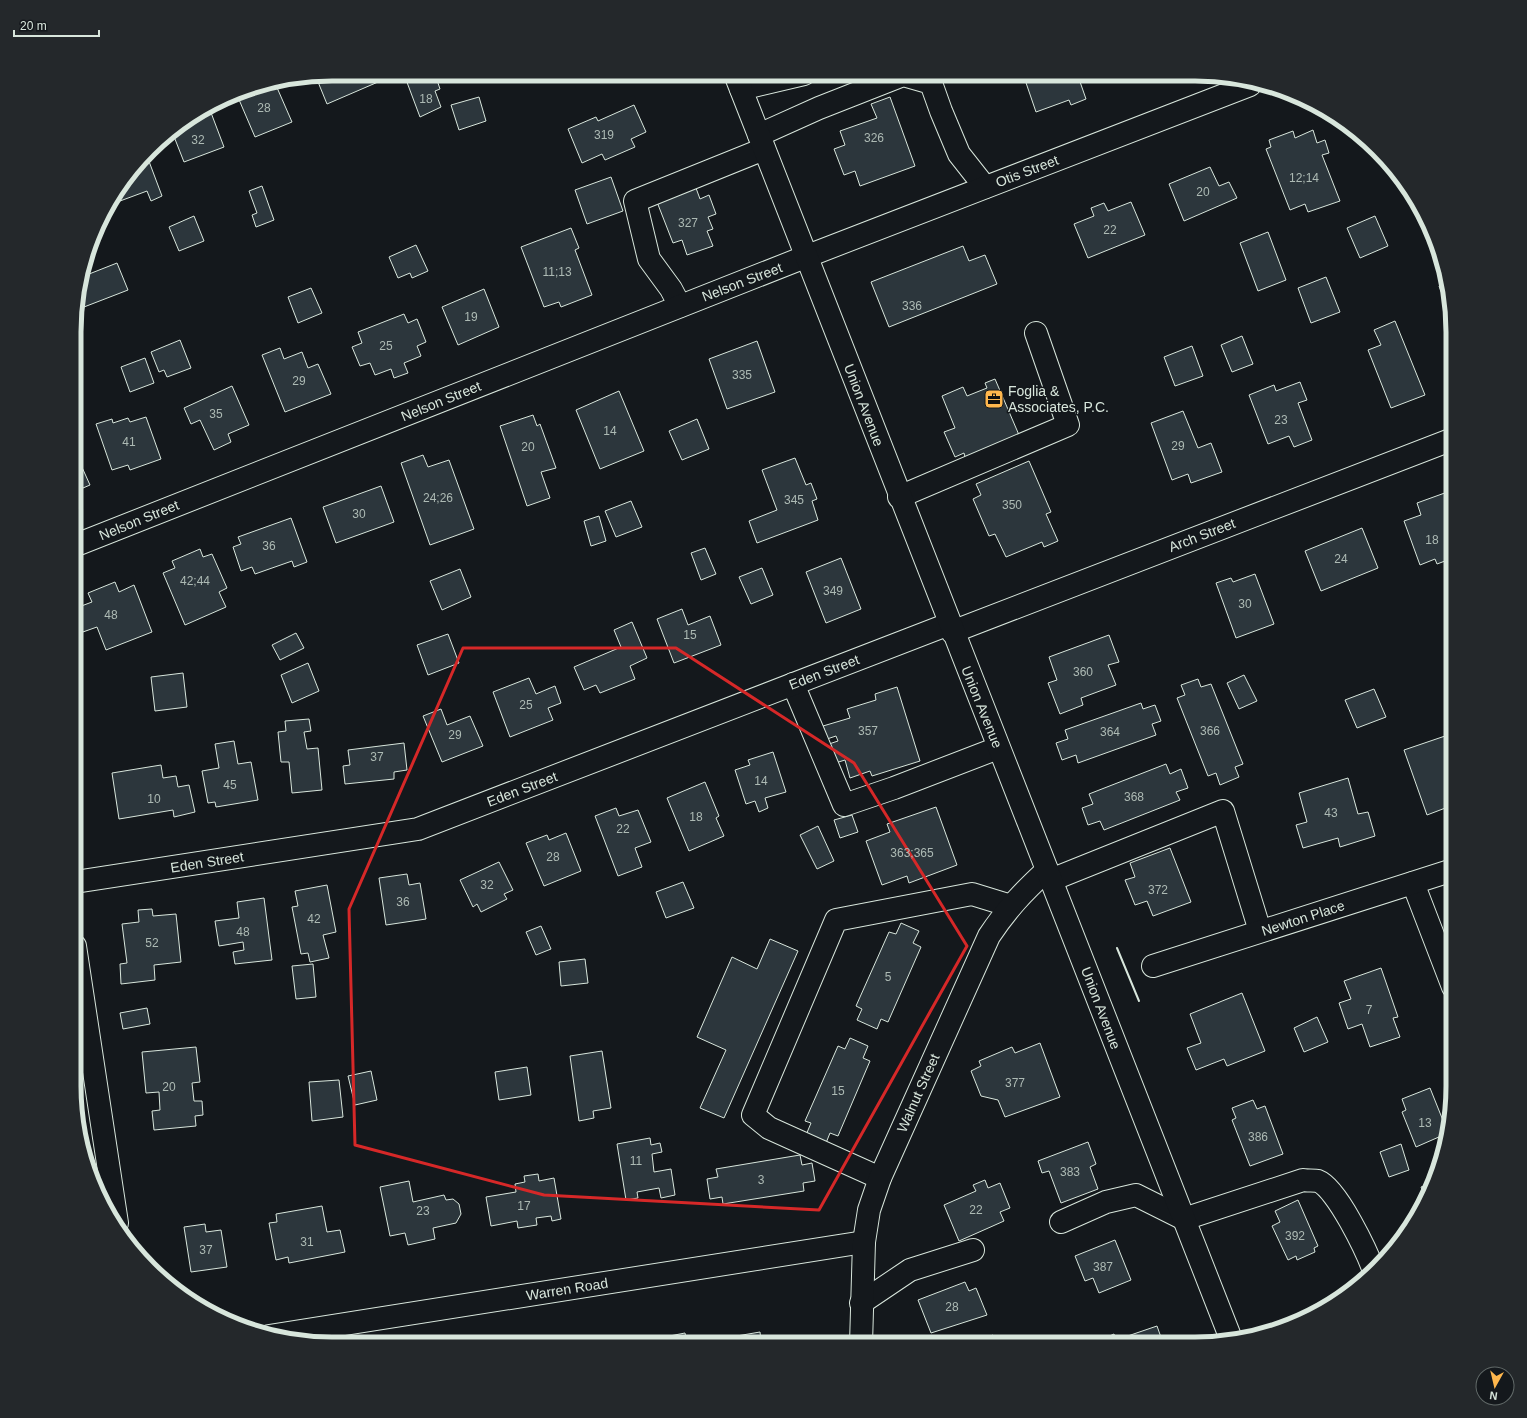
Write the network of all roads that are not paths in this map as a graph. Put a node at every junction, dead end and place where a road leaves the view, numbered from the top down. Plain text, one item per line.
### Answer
1 (888, 81) edge
2 (927, 81) edge
3 (738, 82) edge
4 (1246, 87) edge
5 (761, 142) junction
6 (985, 187) junction
7 (806, 257) junction
8 (680, 306) junction
9 (1036, 334) dead end
10 (1446, 441) edge
11 (899, 497) junction
12 (81, 543) edge
13 (950, 628) junction
14 (793, 684) junction
15 (998, 748) junction
16 (1446, 872) edge
17 (1049, 875) junction
18 (81, 881) edge
19 (1414, 883) junction
20 (1011, 906) junction
21 (1260, 932) junction
22 (1153, 966) dead end
23 (1446, 968) edge
24 (81, 986) edge
25 (880, 1178) junction
26 (115, 1211) edge
27 (1184, 1219) junction
28 (1061, 1222) dead end
29 (864, 1242) junction
30 (973, 1250) dead end
31 (1371, 1264) edge
32 (861, 1303) junction
33 (288, 1333) edge
34 (1229, 1335) edge
35 (861, 1337) edge

1 - 5 street
2 - 6 street
3 - 5 street, Union Avenue
4 - 6 street, Otis Street
5 - 7 street, Union Avenue
5 - 8 street
6 - 7 street, Otis Street
7 - 8 street, Nelson Street
7 - 11 street, Union Avenue
8 - 12 street, Nelson Street
9 - 11 street
10 - 13 street, Arch Street
11 - 13 street, Union Avenue
13 - 14 street, Eden Street
13 - 15 street, Union Avenue
14 - 15 street
14 - 18 street, Eden Street
15 - 17 street, Union Avenue
16 - 19 street, Newton Place
17 - 20 street, Walnut Street
17 - 21 street
17 - 27 street, Union Avenue
19 - 21 street, Newton Place
19 - 23 street
20 - 25 street, Walnut Street
20 - 25 street
21 - 22 street, Newton Place
24 - 26 street
25 - 29 street, Walnut Street
27 - 28 street
27 - 31 street
27 - 34 street, Union Avenue
29 - 32 street, Walnut Street
29 - 33 street, Warren Road
30 - 32 street
32 - 35 street, Walnut Street

